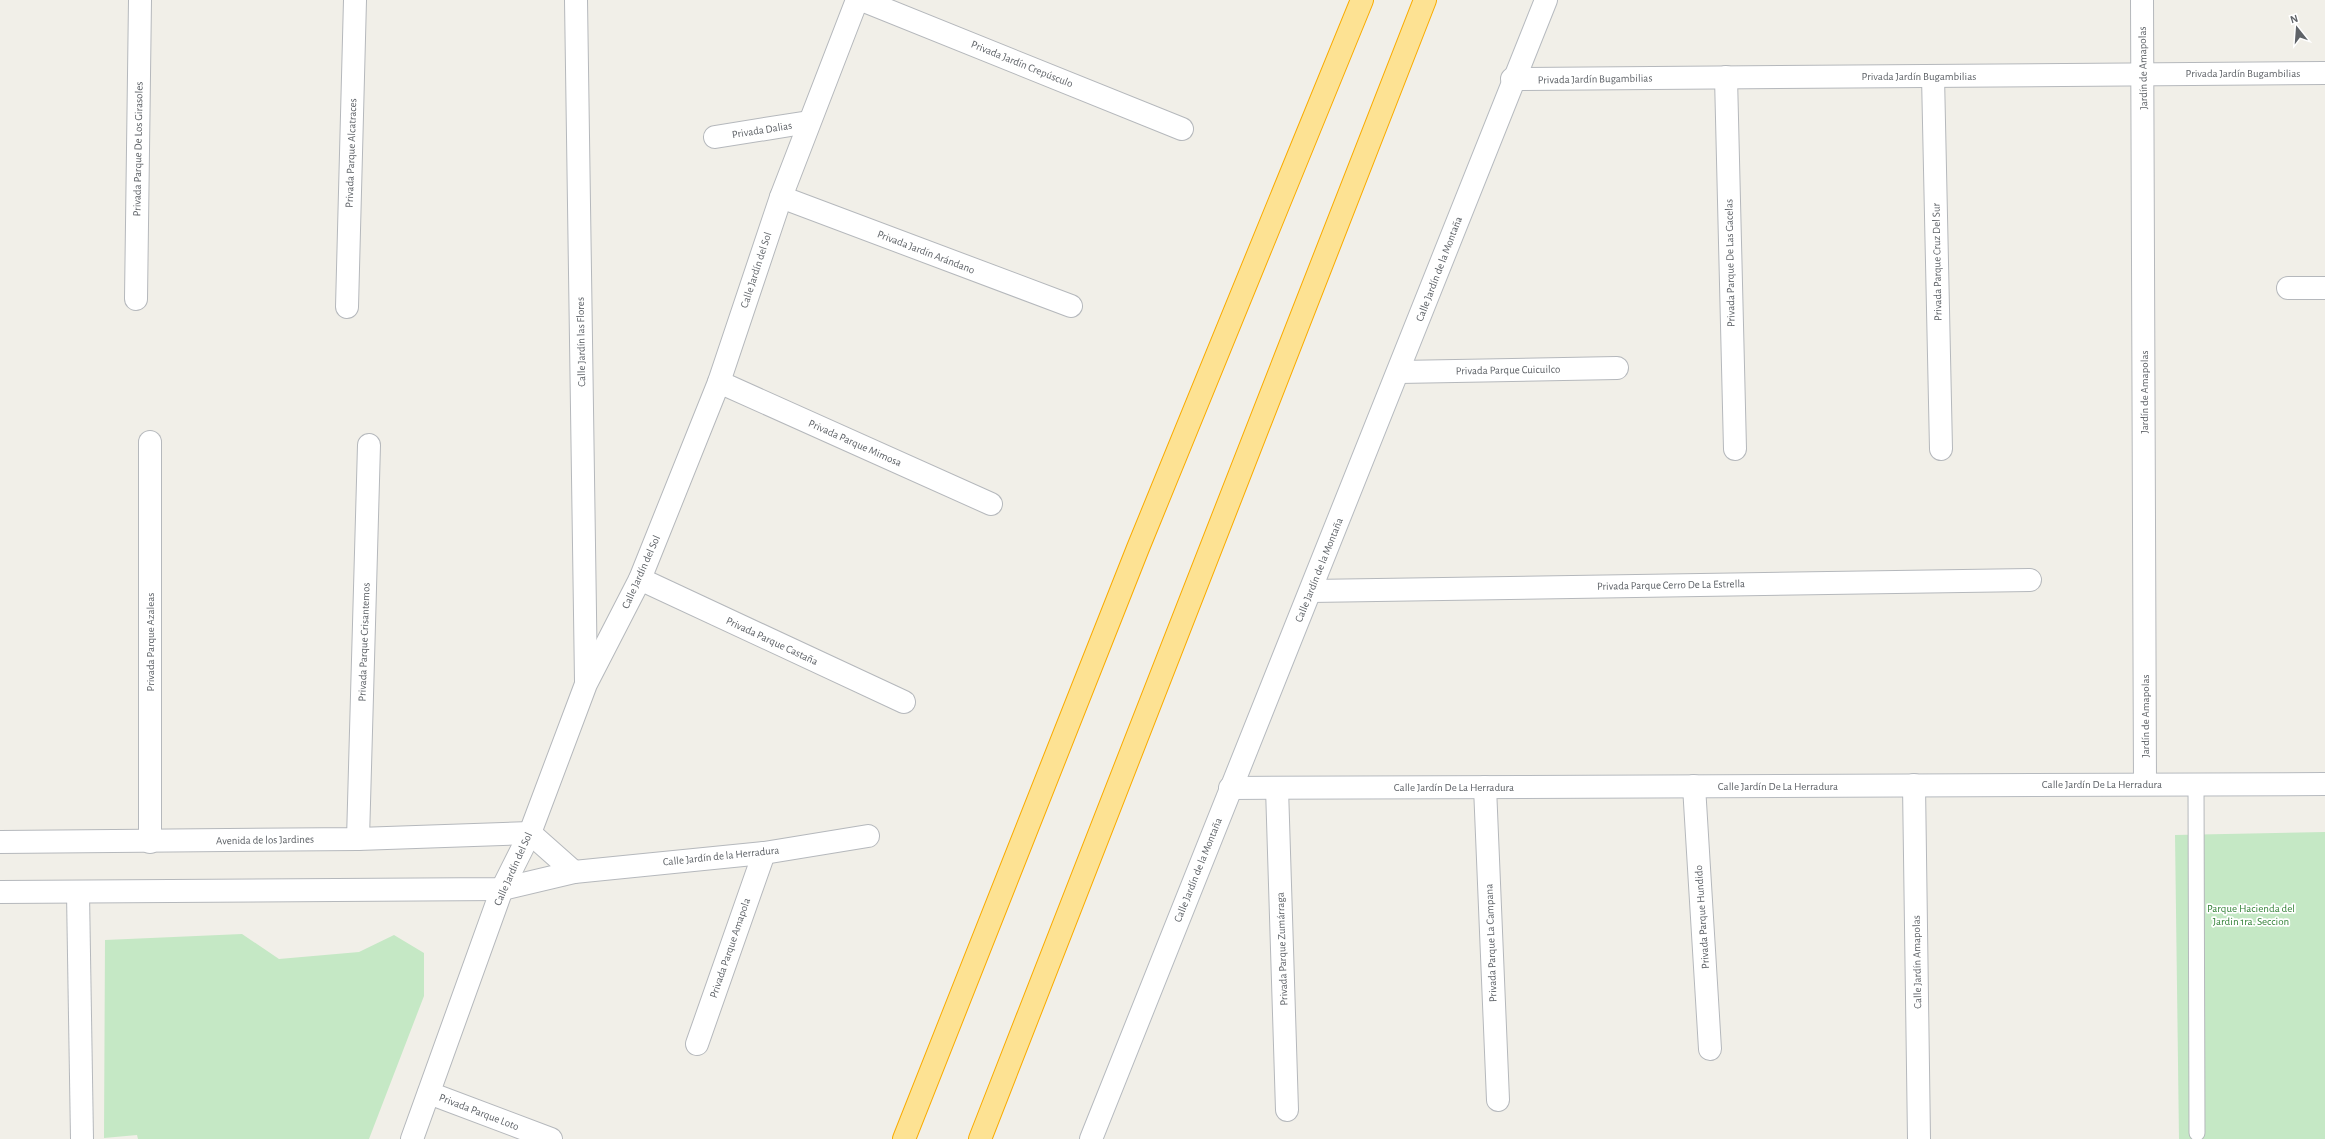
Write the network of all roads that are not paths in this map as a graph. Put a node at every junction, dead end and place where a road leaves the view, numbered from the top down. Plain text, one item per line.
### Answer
1 (140, 0) edge
2 (355, 0) edge
3 (576, 0) edge
4 (857, 0) edge
5 (862, 0) edge
6 (1362, 0) edge
7 (1425, 0) edge
8 (1546, 0) edge
9 (2142, 0) edge
10 (2325, 73) edge
11 (2144, 74) junction
12 (1933, 76) junction
13 (1726, 77) junction
14 (1512, 79) junction
15 (809, 122) junction
16 (1182, 129) dead end
17 (715, 137) dead end
18 (781, 197) junction
19 (2288, 288) dead end
20 (2325, 288) edge
21 (136, 299) dead end
22 (1071, 306) dead end
23 (347, 307) dead end
24 (1617, 368) dead end
25 (1399, 372) junction
26 (719, 382) junction
27 (150, 442) dead end
28 (369, 445) dead end
29 (1735, 449) dead end
30 (1941, 449) dead end
31 (991, 504) dead end
32 (640, 579) junction
33 (2030, 580) dead end
34 (1311, 591) junction
35 (586, 684) junction
36 (904, 702) dead end
37 (2145, 784) junction
38 (2196, 784) junction
39 (2325, 784) edge
40 (1914, 785) junction
41 (1694, 786) junction
42 (1485, 787) junction
43 (1230, 788) junction
44 (1276, 788) junction
45 (530, 833) junction
46 (868, 836) dead end
47 (358, 839) junction
48 (0, 842) edge
49 (150, 842) junction
50 (764, 853) junction
51 (574, 872) junction
52 (502, 889) junction
53 (0, 892) edge
54 (78, 893) junction
55 (697, 1044) dead end
56 (1710, 1048) dead end
57 (429, 1093) junction
58 (1498, 1100) dead end
59 (1287, 1110) dead end
60 (2197, 1133) dead end
61 (82, 1139) edge
62 (412, 1139) edge
63 (551, 1139) edge
64 (904, 1139) edge
65 (980, 1139) edge
66 (1091, 1139) edge
67 (1919, 1139) edge

1 - 21 street, Privada Parque De Los Girasoles
2 - 23 street, Privada Parque Alcatraces
3 - 35 street, Calle Jardín las Flores
4 - 15 street, Calle Jardín del Sol
5 - 16 street, Privada Jardín Crepúsculo
6 - 64 highway
7 - 65 highway
8 - 14 street, Calle Jardín de la Montaña
9 - 11 street, Jardín de Amapolas
10 - 11 street, Privada Jardín Bugambilias
11 - 12 street, Privada Jardín Bugambilias
11 - 37 street, Jardín de Amapolas
12 - 13 street, Privada Jardín Bugambilias
12 - 30 street, Privada Parque Cruz Del Sur
13 - 14 street, Privada Jardín Bugambilias
13 - 29 street, Privada Parque De Las Gacelas
14 - 25 street, Calle Jardín de la Montaña
15 - 17 street, Privada Dalias
15 - 18 street, Calle Jardín del Sol
18 - 22 street, Privada Jardín Arándano
18 - 26 street, Calle Jardín del Sol
19 - 20 street
24 - 25 street, Privada Parque Cuicuilco
25 - 34 street, Calle Jardín de la Montaña
26 - 31 street, Privada Parque Mimosa
26 - 32 street, Calle Jardín del Sol
27 - 49 street, Privada Parque Azaleas
28 - 47 street, Privada Parque Crisantemos
32 - 35 street, Calle Jardín del Sol
32 - 36 street, Privada Parque Castaña
33 - 34 street, Privada Parque Cerro De La Estrella
34 - 43 street, Calle Jardín de la Montaña
35 - 45 street, Calle Jardín del Sol
37 - 38 street, Calle Jardín De La Herradura
37 - 40 street, Calle Jardín De La Herradura
38 - 39 street, Calle Jardín De La Herradura
38 - 60 lane
40 - 41 street, Calle Jardín De La Herradura
40 - 67 street, Calle Jardín Amapolas
41 - 42 street, Calle Jardín De La Herradura
41 - 56 street, Privada Parque Hundido
42 - 44 street, Calle Jardín De La Herradura
42 - 58 street, Privada Parque La Campana
43 - 44 street, Calle Jardín De La Herradura
43 - 66 street, Calle Jardín de la Montaña
44 - 59 street, Privada Parque Zumárraga
45 - 47 street, Avenida de los Jardines
45 - 51 street
45 - 52 street, Calle Jardín del Sol
46 - 50 street, Calle Jardín de la Herradura
47 - 49 street, Avenida de los Jardines
48 - 49 street, Avenida de los Jardines
50 - 51 street, Calle Jardín de la Herradura
50 - 55 street, Privada Parque Amapola
51 - 52 street, Calle Jardín de la Herradura
52 - 54 street
52 - 57 street, Calle Jardín del Sol
53 - 54 street
54 - 61 street
57 - 62 street, Calle Jardín del Sol
57 - 63 street, Privada Parque Loto

